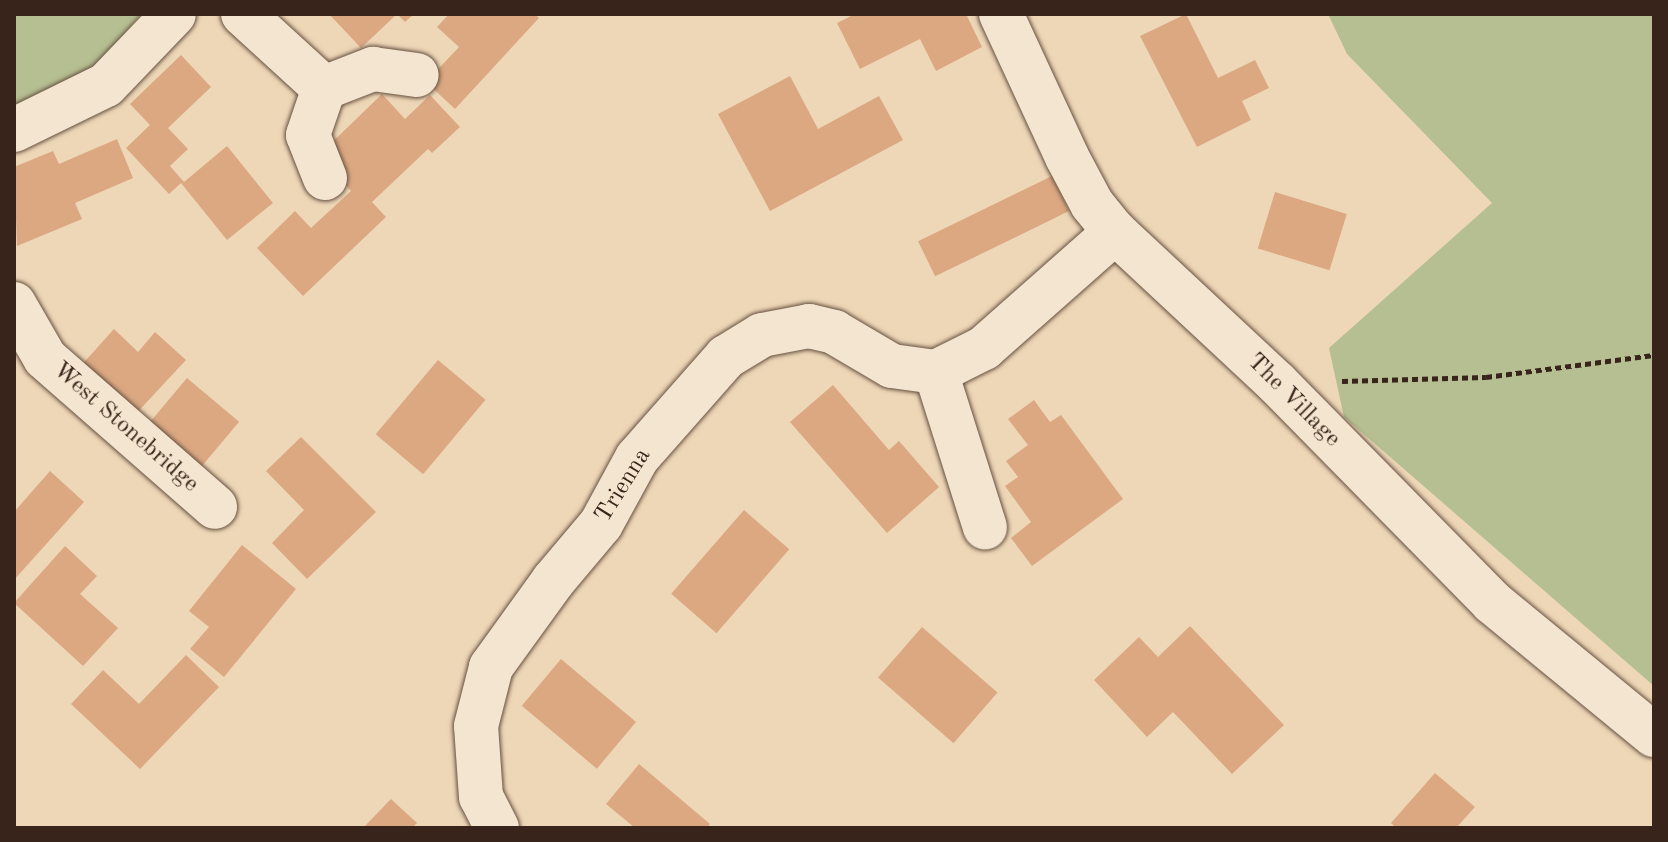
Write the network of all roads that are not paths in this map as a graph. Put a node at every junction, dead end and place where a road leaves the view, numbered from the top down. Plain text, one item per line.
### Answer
1 (174, 14) edge
2 (243, 14) edge
3 (1001, 14) edge
4 (417, 75) dead end
5 (324, 88) junction
6 (14, 130) edge
7 (325, 178) dead end
8 (1115, 232) junction
9 (14, 305) edge
10 (936, 372) junction
11 (215, 507) dead end
12 (985, 527) dead end
13 (1654, 735) edge
14 (497, 828) edge

1 - 6 street
2 - 5 street
3 - 8 street, The Village
4 - 5 street
5 - 7 street
8 - 10 street
8 - 13 street, The Village
9 - 11 street, West Stonebridge
10 - 12 street
10 - 14 street, Trienna

